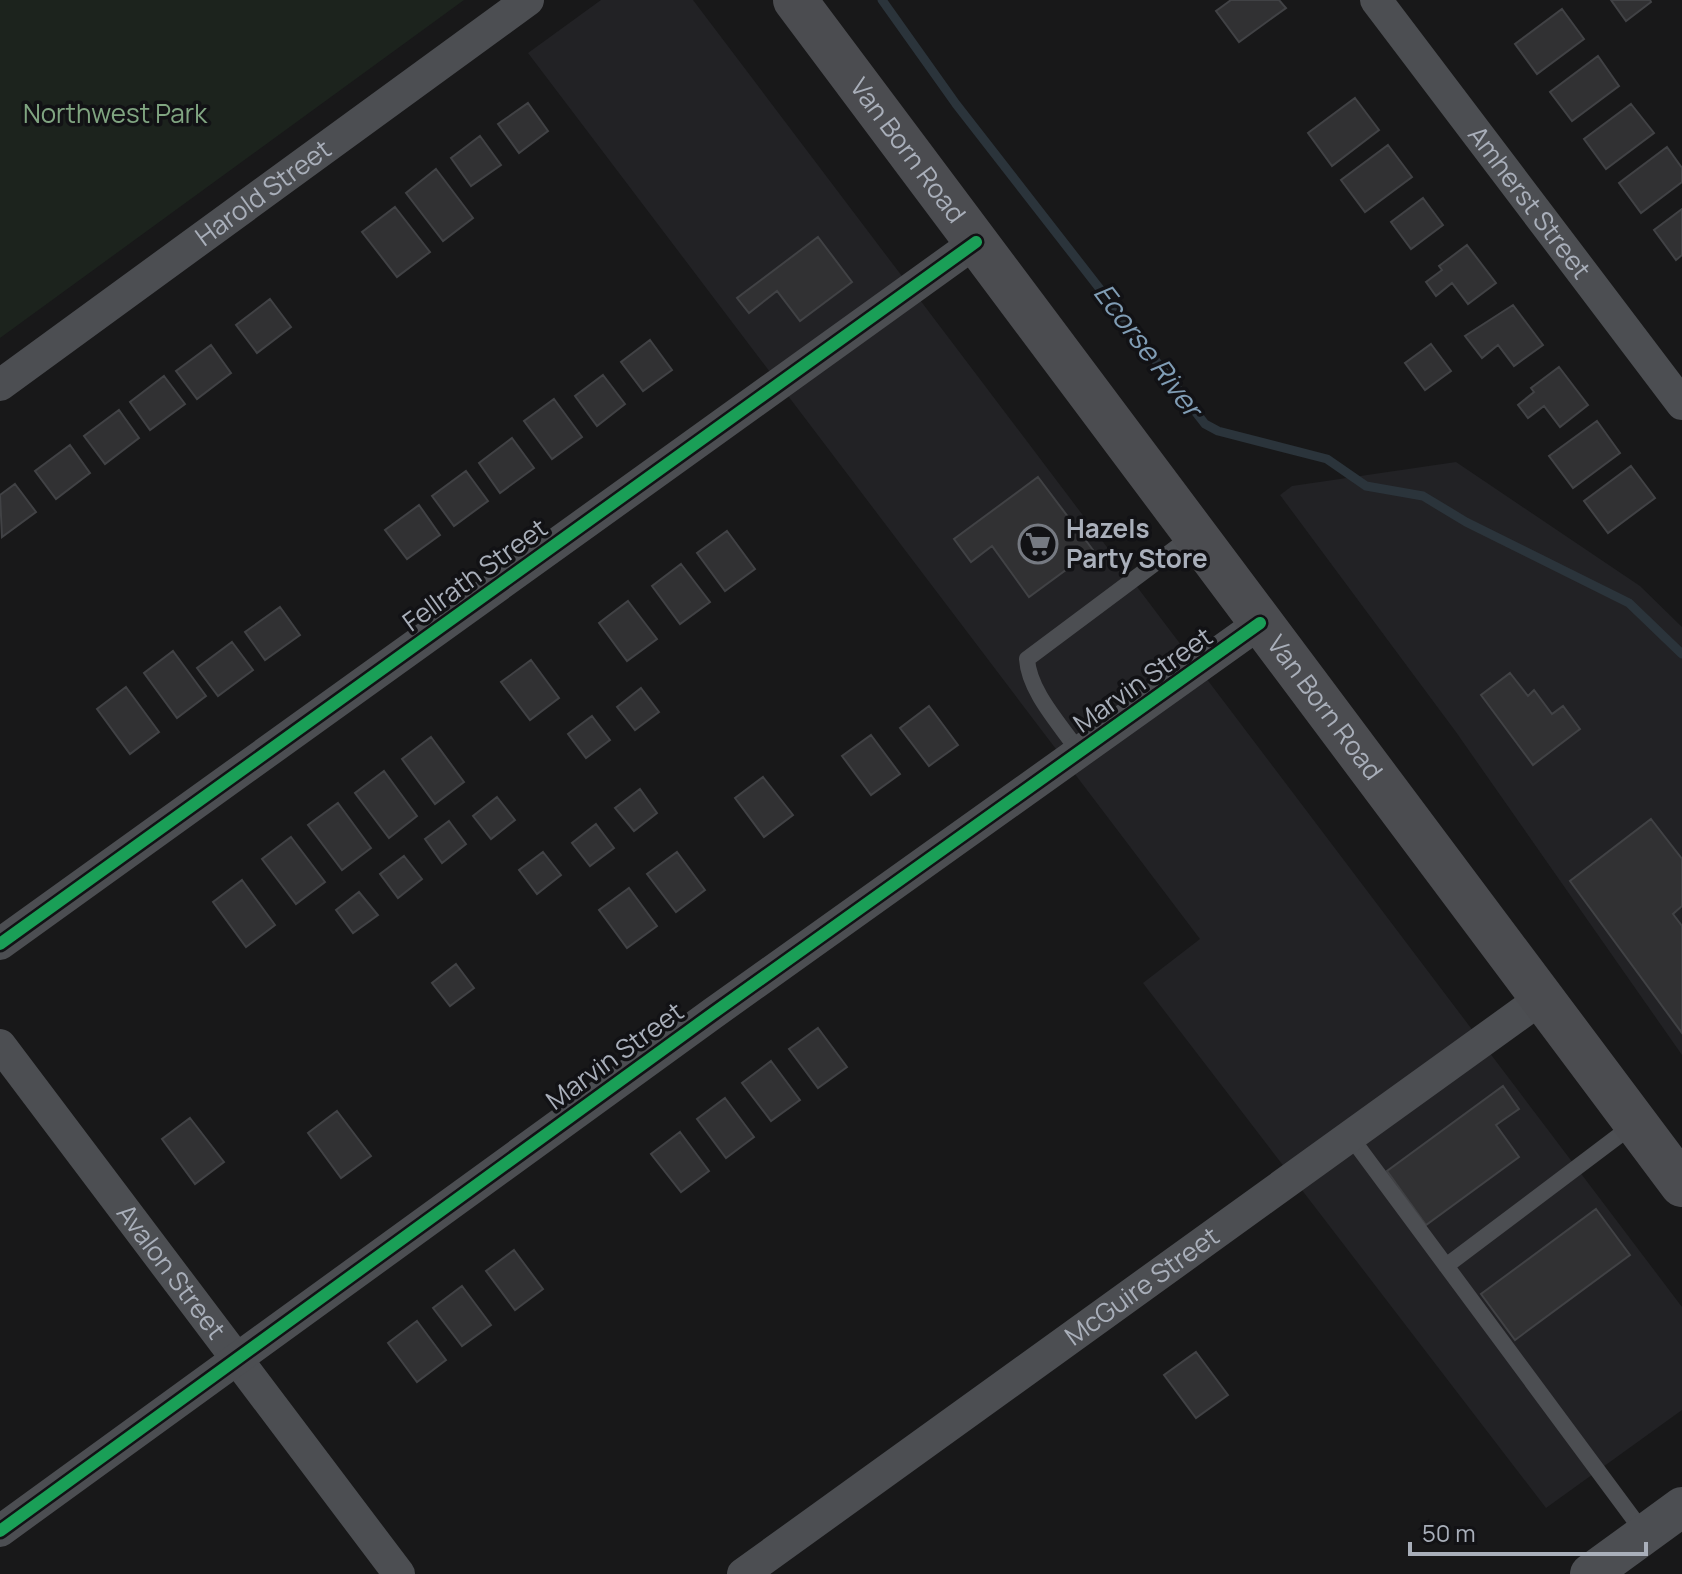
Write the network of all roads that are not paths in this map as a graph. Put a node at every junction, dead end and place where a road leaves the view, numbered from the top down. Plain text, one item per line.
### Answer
1 (528, 0) edge
2 (795, 0) edge
3 (1378, 1) edge
4 (976, 242) junction
5 (0, 385) edge
6 (1682, 404) edge
7 (1194, 535) junction
8 (1260, 623) junction
9 (1079, 752) junction
10 (0, 944) edge
11 (1542, 998) junction
12 (0, 1045) edge
13 (1636, 1123) junction
14 (1350, 1136) junction
15 (1682, 1185) edge
16 (1446, 1266) junction
17 (236, 1357) junction
18 (1682, 1507) edge
19 (0, 1531) edge
20 (1645, 1534) junction
21 (399, 1574) edge
22 (743, 1574) edge
23 (1590, 1574) edge

1 - 5 street, Harold Street
2 - 4 main road, Van Born Road
3 - 6 street, Amherst Street
4 - 7 main road, Van Born Road
4 - 10 street, Fellrath Street
7 - 8 main road, Van Born Road
7 - 9 lane
8 - 9 street, Marvin Street
8 - 11 main road, Van Born Road
9 - 17 street, Marvin Street
11 - 13 main road, Van Born Road
11 - 14 street, McGuire Street
12 - 17 street, Avalon Street
13 - 15 main road, Van Born Road
13 - 16 lane
14 - 16 lane
14 - 22 street, McGuire Street
16 - 20 lane
17 - 19 street, Marvin Street
17 - 21 street, Avalon Street
18 - 20 street
20 - 23 street

